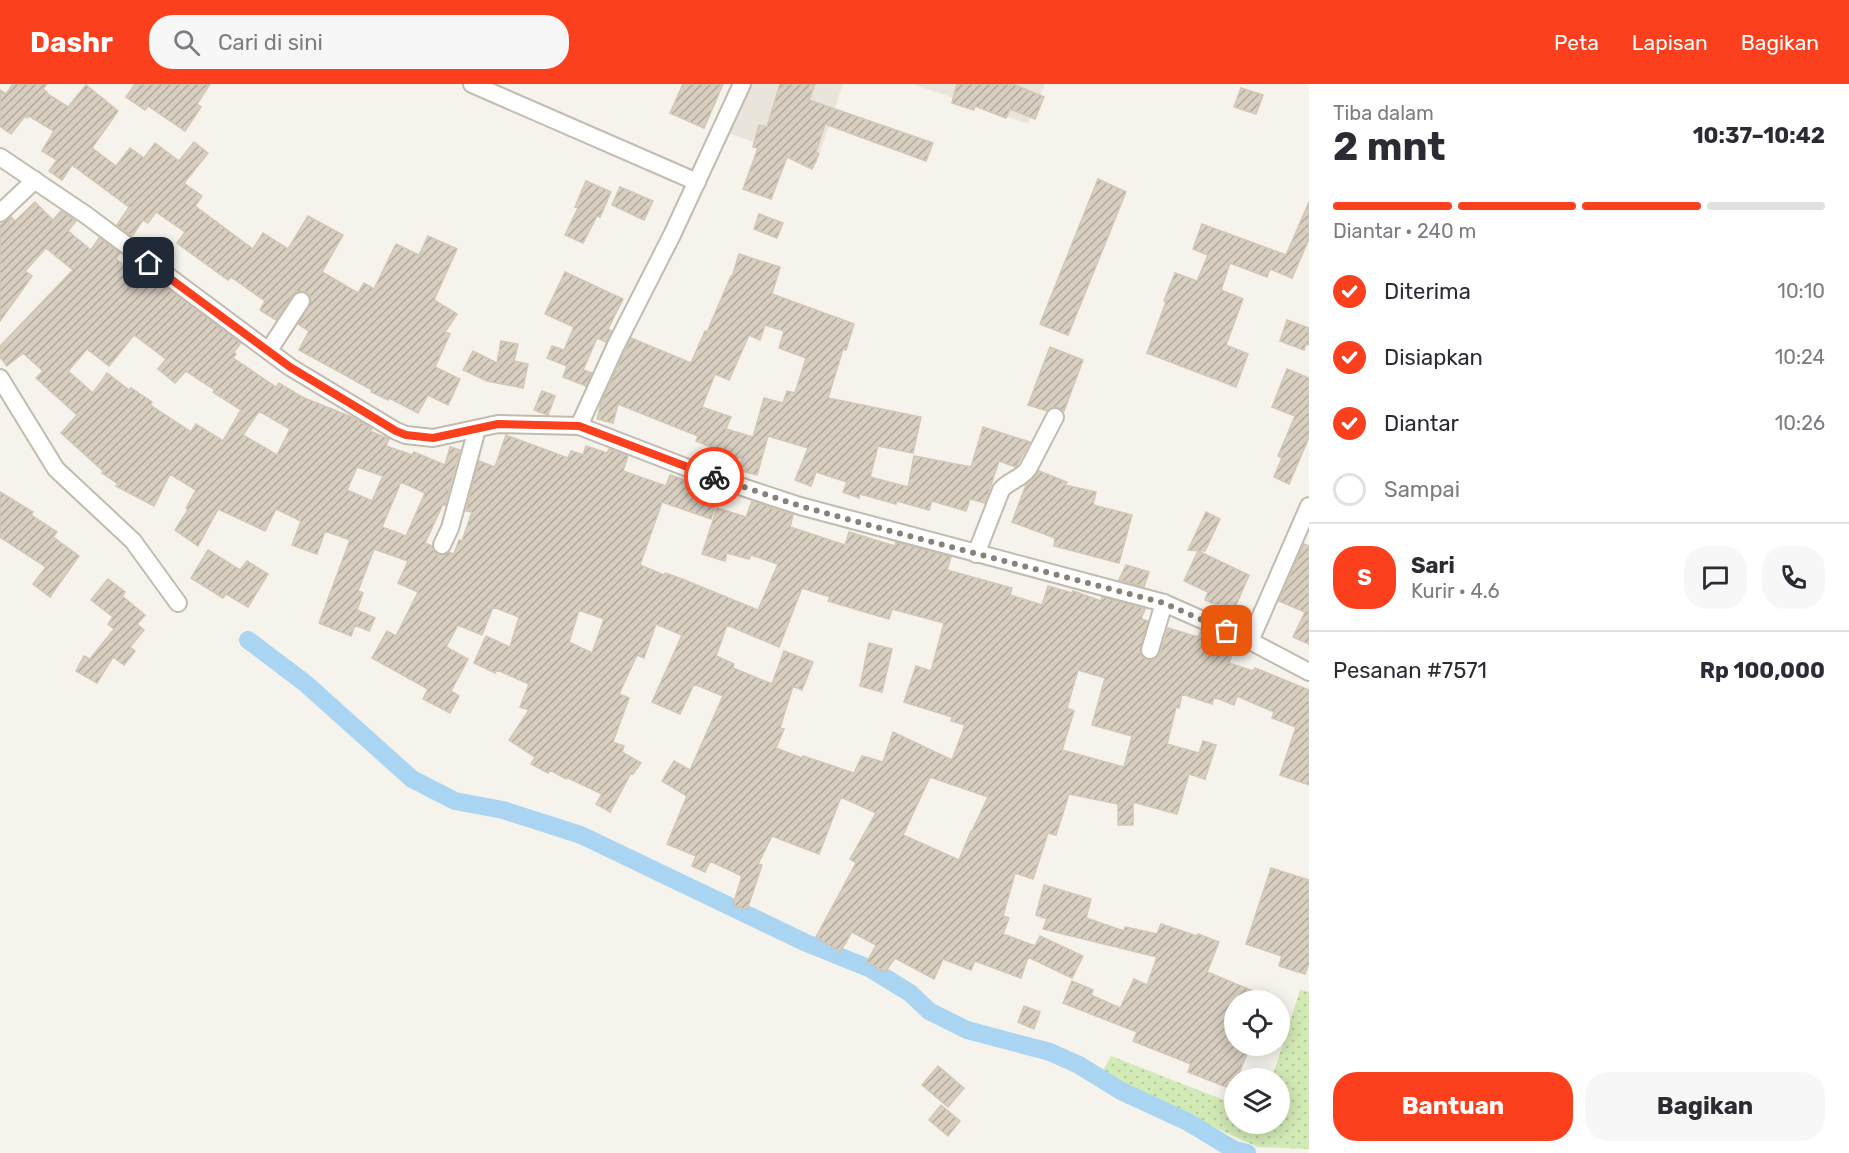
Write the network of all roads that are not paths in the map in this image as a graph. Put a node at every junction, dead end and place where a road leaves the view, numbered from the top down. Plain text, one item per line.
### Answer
1 (472, 84) edge
2 (742, 84) edge
3 (0, 157) edge
4 (35, 180) junction
5 (697, 182) junction
6 (0, 213) edge
7 (301, 301) dead end
8 (269, 350) junction
9 (0, 378) edge
10 (1054, 417) dead end
11 (579, 426) junction
12 (477, 429) junction
13 (1309, 506) edge
14 (442, 545) dead end
15 (976, 554) junction
16 (178, 603) dead end
17 (1164, 603) junction
18 (1250, 641) junction
19 (1150, 650) dead end
20 (1309, 672) edge

1 - 5 street
2 - 5 street
3 - 4 street
4 - 6 street
4 - 8 street
5 - 11 street
7 - 8 street
8 - 12 street
9 - 16 street
10 - 15 street
11 - 12 street
11 - 15 street
12 - 14 street
13 - 18 street
15 - 17 street
17 - 18 street
17 - 19 street
18 - 20 street

